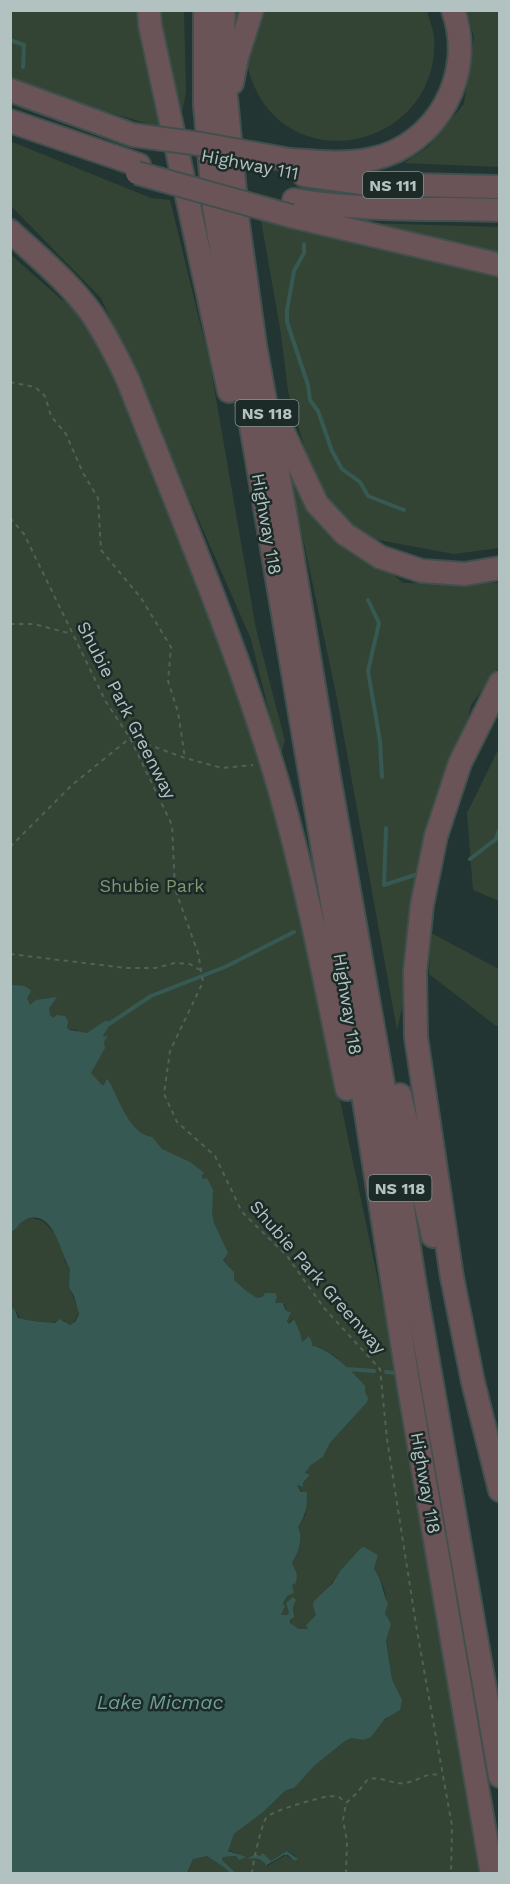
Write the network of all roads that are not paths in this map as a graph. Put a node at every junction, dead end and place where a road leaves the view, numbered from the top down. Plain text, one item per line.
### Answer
1 (149, 10) edge
2 (205, 10) edge
3 (224, 10) edge
4 (252, 10) edge
5 (453, 10) edge
6 (10, 90) edge
7 (227, 105) junction
8 (10, 122) edge
9 (288, 166) junction
10 (500, 187) edge
11 (293, 208) junction
12 (500, 210) edge
13 (238, 224) junction
14 (10, 231) edge
15 (500, 265) edge
16 (266, 517) junction
17 (500, 568) edge
18 (299, 600) junction
19 (500, 683) edge
20 (473, 1382) junction
21 (409, 1387) junction
22 (500, 1490) edge
23 (500, 1776) edge
24 (492, 1874) edge

1 - 16 highway
2 - 16 highway, Highway 118 / NS 118
3 - 7 highway, NS 118
4 - 7 highway
5 - 9 highway
6 - 9 highway, Highway 111 / NS 111, bridge
7 - 13 highway, Highway 118 / NS 118
8 - 11 highway, Highway 111 / NS 111
9 - 10 highway, Highway 111 / NS 111
11 - 12 highway, Highway 111 / NS 111
11 - 15 highway
13 - 17 highway
13 - 18 highway, Highway 118 / NS 118
14 - 21 highway
16 - 21 highway, Highway 118 / NS 118
18 - 20 highway
18 - 23 highway, Highway 118 / NS 118
19 - 20 highway
20 - 22 highway
21 - 24 highway, Highway 118 / NS 118

